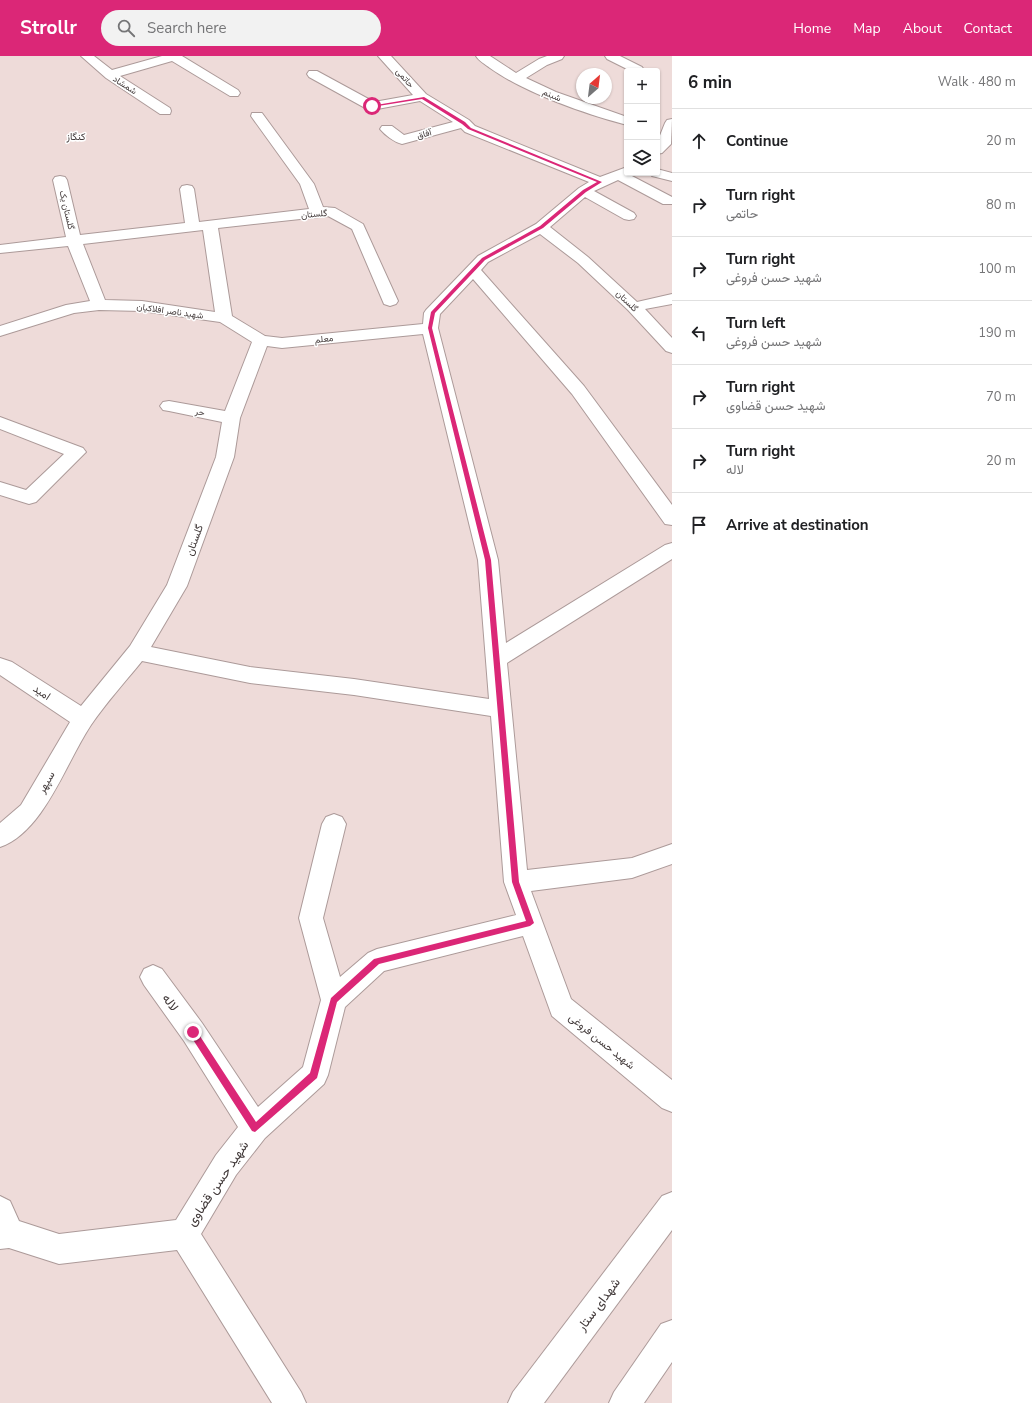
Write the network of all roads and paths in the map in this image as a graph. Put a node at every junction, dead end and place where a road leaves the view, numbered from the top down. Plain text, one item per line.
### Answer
1 (87, 56) edge
2 (174, 56) edge
3 (384, 56) edge
4 (482, 56) edge
5 (558, 56) edge
6 (611, 56) edge
7 (634, 68) edge
8 (313, 74) dead end
9 (110, 75) junction
10 (516, 79) junction
11 (234, 93) dead end
12 (422, 97) junction
13 (165, 111) dead end
14 (257, 116) dead end
15 (624, 120) edge
16 (464, 123) junction
17 (387, 129) dead end
18 (667, 131) edge
19 (660, 147) edge
20 (623, 173) edge
21 (660, 174) edge
22 (672, 177) edge
23 (60, 180) dead end
24 (592, 186) junction
25 (187, 189) dead end
26 (668, 202) dead end
27 (318, 213) junction
28 (630, 216) dead end
29 (210, 225) junction
30 (194, 227) junction
31 (541, 227) junction
32 (74, 241) junction
33 (0, 249) edge
34 (472, 270) junction
35 (672, 299) edge
36 (390, 301) dead end
37 (99, 305) junction
38 (634, 307) junction
39 (224, 318) junction
40 (430, 328) junction
41 (0, 331) edge
42 (261, 340) junction
43 (672, 348) edge
44 (169, 406) dead end
45 (231, 418) junction
46 (0, 423) edge
47 (0, 488) edge
48 (672, 520) edge
49 (672, 550) edge
50 (137, 652) junction
51 (497, 659) junction
52 (0, 666) edge
53 (501, 709) junction
54 (83, 719) junction
55 (334, 824) dead end
56 (0, 837) edge
57 (672, 854) edge
58 (516, 882) junction
59 (530, 923) junction
60 (153, 977) dead end
61 (334, 1000) junction
62 (672, 1098) edge
63 (255, 1128) junction
64 (672, 1206) edge
65 (3, 1226) edge
66 (184, 1234) junction
67 (672, 1335) edge
68 (290, 1403) edge
69 (524, 1403) edge
70 (626, 1403) edge

1 - 9 street, شمشاد
2 - 9 street
2 - 11 street
3 - 12 street, حاتمی
4 - 10 street, شبنم
5 - 10 street
6 - 7 street
8 - 12 street
9 - 13 street, شمشاد
10 - 15 street, شبنم
12 - 16 street, حاتمی
14 - 27 street
16 - 17 street, آفاق
16 - 24 street, حاتمی
18 - 19 street
20 - 24 street
20 - 26 street
21 - 22 street
23 - 32 street, گلستان یک
24 - 28 street, حاتمی
24 - 31 street
25 - 30 street
27 - 29 street, گلستان
27 - 36 street, گلستان
29 - 30 street, گلستان
29 - 39 street
30 - 32 street, گلستان
31 - 34 street
31 - 38 street, گلستان
32 - 33 street, گلستان
32 - 37 street, گلستان یک
34 - 40 street
34 - 48 street
35 - 38 street
37 - 39 street, شهید ناصر افلاکیان
37 - 41 street, شهید ناصر افلاکیان
38 - 43 street, گلستان
39 - 42 street, معلم
40 - 42 street, معلم
40 - 51 street, شهید حسن فروغی
42 - 45 street, گلستان
44 - 45 street, حر
45 - 50 street, گلستان
46 - 47 street
49 - 51 street
50 - 53 street
50 - 54 street, گلستان
51 - 53 street, شهید حسن فروغی
52 - 54 street, امید
53 - 58 street, شهید حسن فروغی
54 - 56 street, سپهر
55 - 61 street
57 - 58 street
58 - 59 street, شهید حسن فروغی
59 - 61 street
59 - 62 street, شهید حسن فروغی
60 - 63 street, لاله
61 - 63 street, شهید حسن قضاوی
63 - 66 street, شهید حسن قضاوی
64 - 69 street, شهدای ستار
65 - 66 street, شهید حسن قضاوی
66 - 68 street
67 - 70 street

